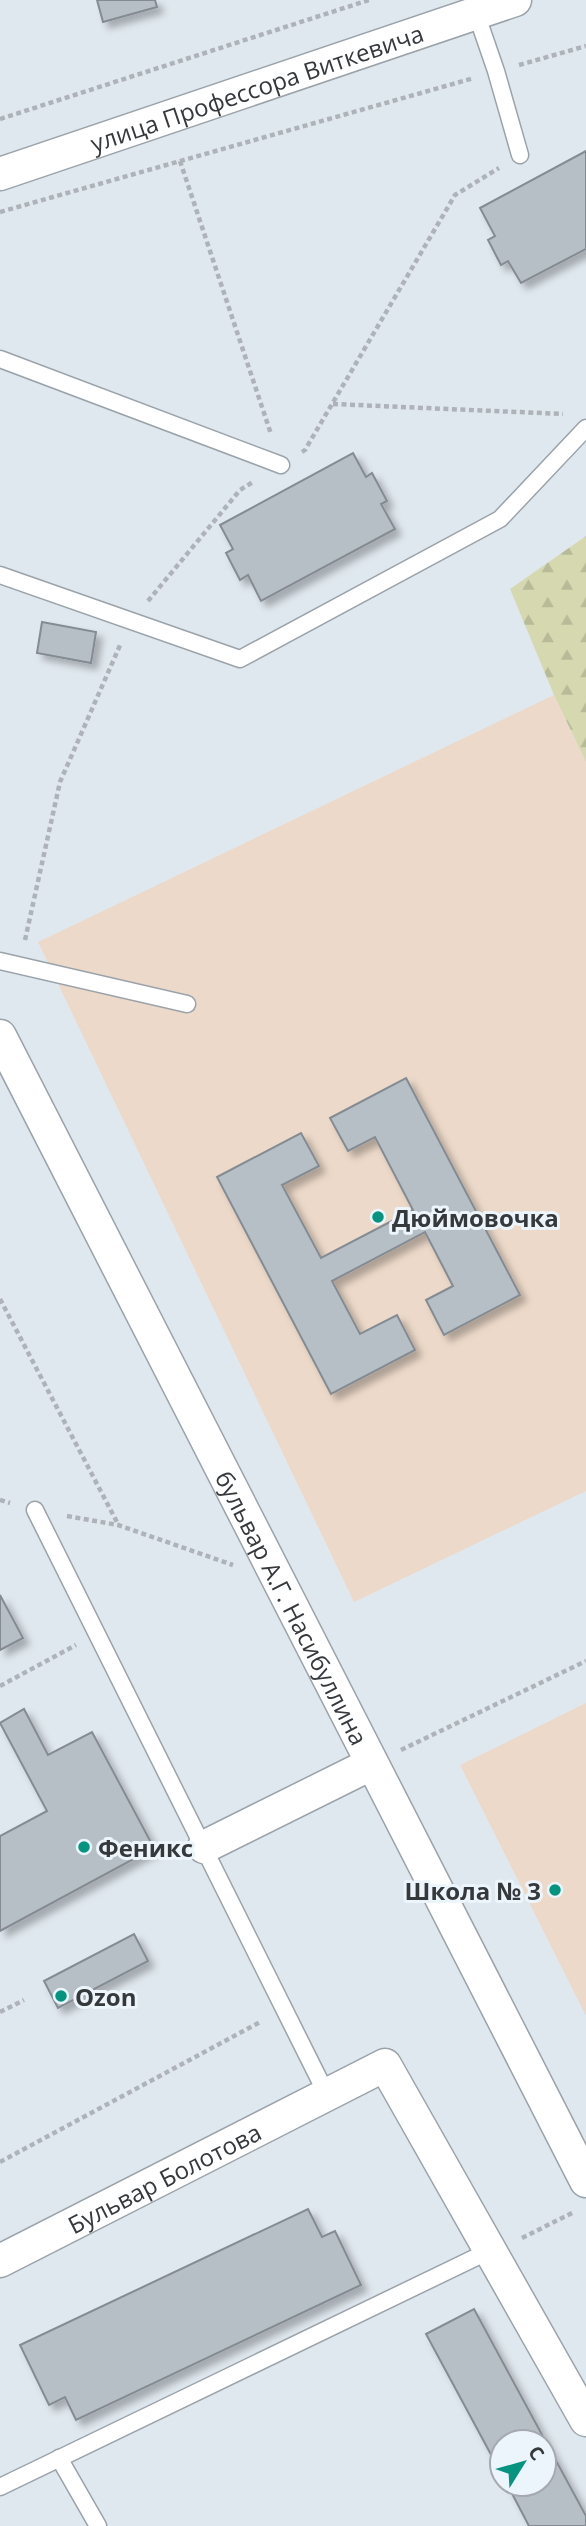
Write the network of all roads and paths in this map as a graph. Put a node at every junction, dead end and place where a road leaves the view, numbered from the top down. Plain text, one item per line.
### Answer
1 (369, 0) edge
2 (515, 0) edge
3 (476, 13) junction
4 (586, 46) edge
5 (496, 71) junction
6 (0, 119) edge
7 (520, 155) joint
8 (180, 161) junction
9 (0, 174) edge
10 (0, 212) edge
11 (0, 359) edge
12 (333, 404) junction
13 (573, 415) dead end
14 (586, 428) edge
15 (281, 465) junction
16 (0, 575) edge
17 (146, 605) dead end
18 (123, 638) dead end
19 (24, 945) dead end
20 (0, 961) edge
21 (187, 1004) dead end
22 (0, 1035) edge
23 (0, 1299) edge
24 (0, 1500) edge
25 (35, 1510) junction
26 (118, 1525) junction
27 (280, 1581) junction
28 (97, 1634) junction
29 (586, 1661) edge
30 (0, 1686) edge
31 (371, 1764) junction
32 (204, 1847) junction
33 (24, 2000) dead end
34 (284, 2009) junction
35 (0, 2012) edge
36 (327, 2095) junction
37 (0, 2162) edge
38 (586, 2180) edge
39 (560, 2221) dead end
40 (527, 2236) dead end
41 (489, 2251) junction
42 (0, 2261) edge
43 (586, 2420) edge
44 (59, 2458) junction
45 (0, 2487) edge
46 (98, 2526) edge

1 - 6 path
2 - 3 street, улица Профессора Виткевича
3 - 5 lane
3 - 9 street, улица Профессора Виткевича
4 - 5 path
5 - 7 lane
5 - 8 path
7 - 12 path
8 - 10 path
8 - 15 path
11 - 15 lane
12 - 13 path
12 - 15 path
14 - 16 lane
15 - 17 path
18 - 19 path
20 - 21 lane
22 - 27 street, бульвар А.Г. Насибуллина
23 - 26 path
24 - 25 path
25 - 26 path
25 - 28 lane
26 - 27 path
27 - 31 street, бульвар А.Г. Насибуллина
28 - 30 path
28 - 32 lane
29 - 31 path
31 - 32 street
31 - 38 street, бульвар А.Г. Насибуллина
32 - 34 lane
33 - 35 path
34 - 36 lane
34 - 37 path
36 - 41 street, Бульвар Болотова
36 - 42 street, Бульвар Болотова
39 - 40 path
41 - 43 street
41 - 44 lane
44 - 45 lane
44 - 46 lane

